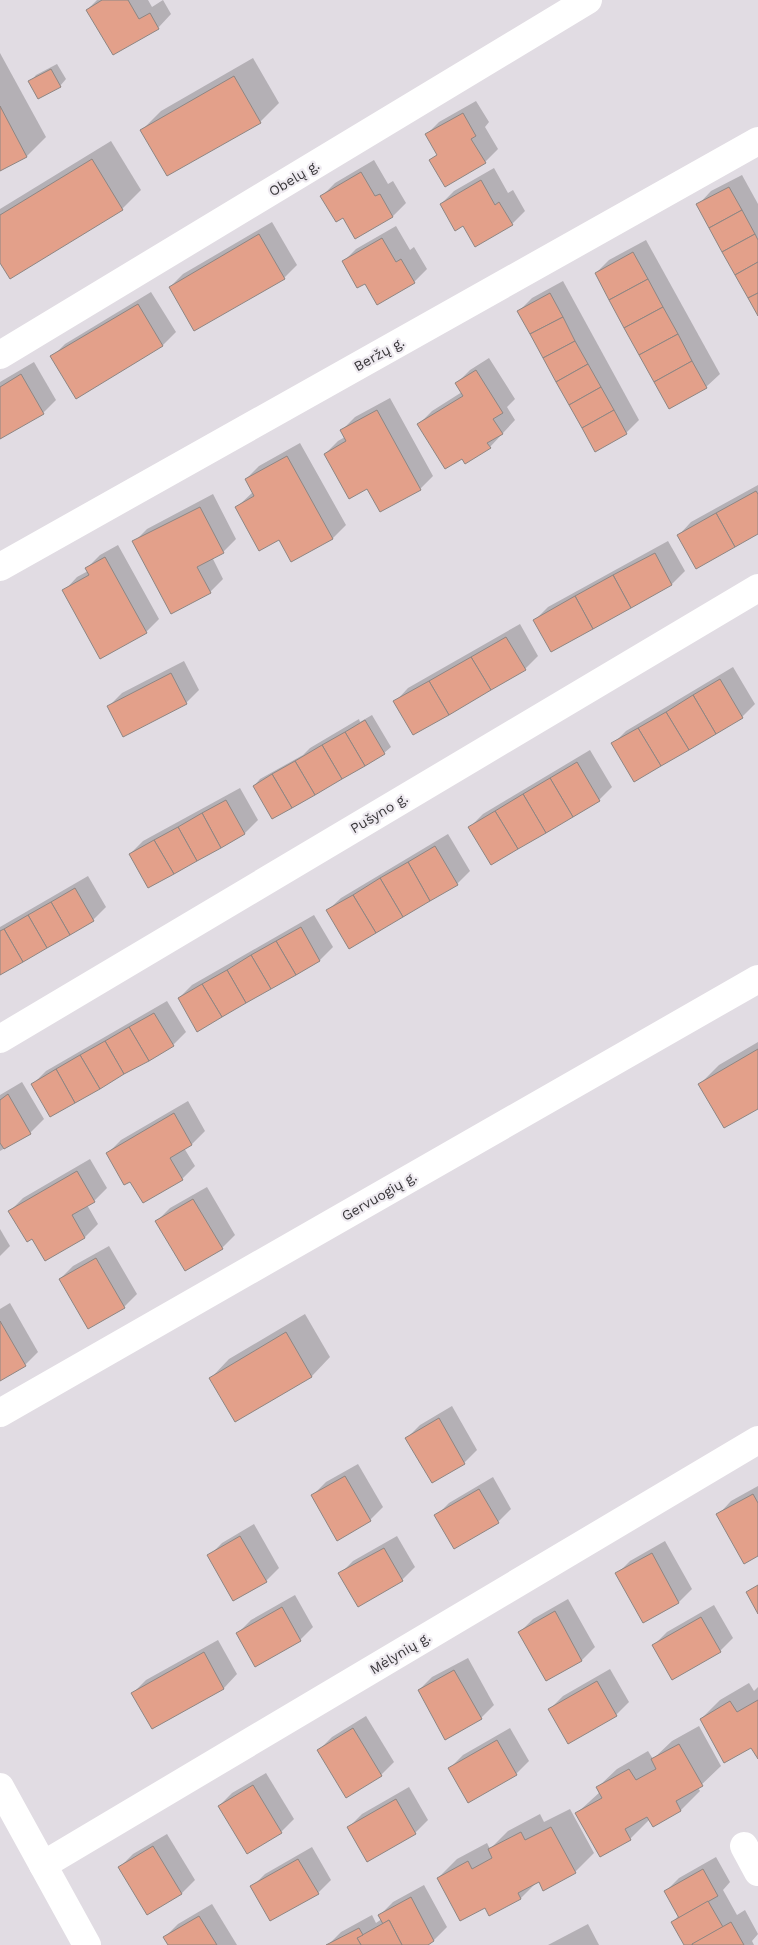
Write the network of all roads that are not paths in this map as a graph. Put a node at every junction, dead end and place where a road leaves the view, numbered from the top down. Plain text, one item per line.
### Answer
1 (588, 0) edge
2 (758, 141) edge
3 (0, 355) edge
4 (0, 567) edge
5 (758, 588) edge
6 (758, 979) edge
7 (0, 1038) edge
8 (0, 1413) edge
9 (758, 1440) edge
10 (0, 1787) edge
11 (744, 1846) dead end
12 (42, 1865) junction
13 (758, 1872) edge
14 (87, 1945) edge

1 - 3 street, Obelų g.
2 - 4 street, Beržų g.
5 - 7 street, Pušyno g.
6 - 8 street, Gervuogių g.
9 - 12 street, Mėlynių g.
10 - 12 street
11 - 13 street
12 - 14 street

